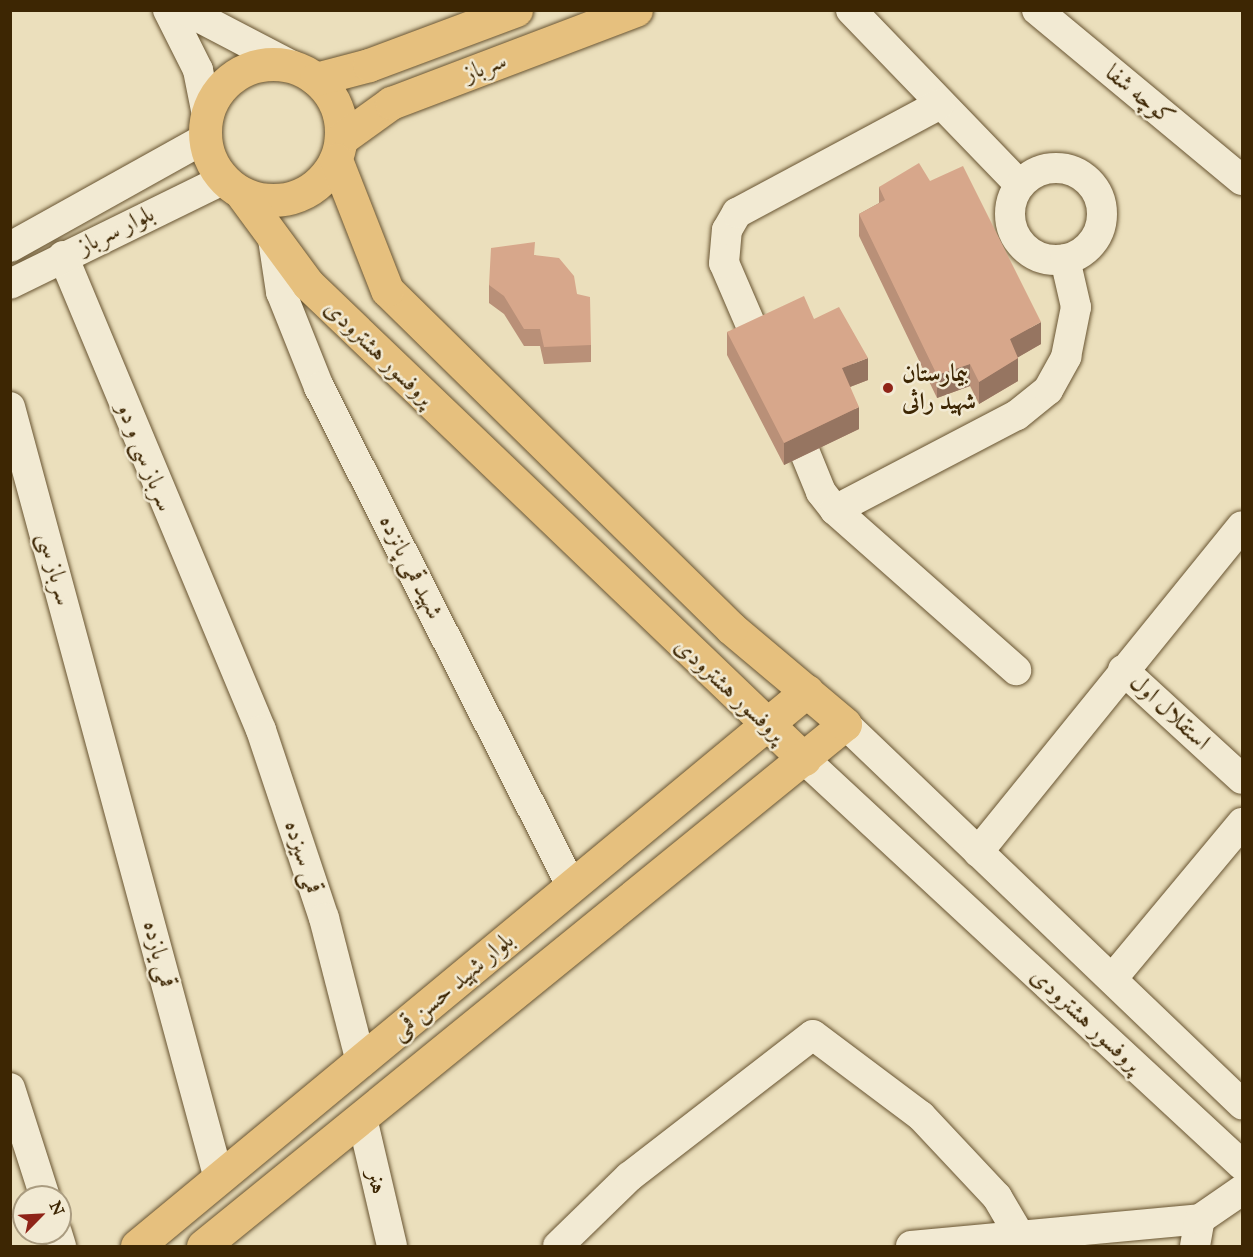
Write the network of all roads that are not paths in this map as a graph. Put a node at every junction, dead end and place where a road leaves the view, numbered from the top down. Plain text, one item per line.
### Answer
1 (168, 10) edge
2 (185, 10) edge
3 (516, 10) edge
4 (636, 10) edge
5 (850, 10) edge
6 (1037, 10) edge
7 (306, 74) junction
8 (940, 104) junction
9 (206, 127) junction
10 (338, 149) junction
11 (1242, 180) edge
12 (1020, 185) junction
13 (232, 186) junction
14 (273, 239) junction
15 (10, 247) edge
16 (63, 256) junction
17 (1065, 260) junction
18 (10, 284) edge
19 (10, 407) edge
20 (835, 510) junction
21 (1242, 526) edge
22 (230, 658) joint
23 (1016, 670) dead end
24 (1123, 670) junction
25 (807, 691) junction
26 (845, 724) junction
27 (768, 725) junction
28 (99, 730) joint
29 (804, 759) junction
30 (1242, 779) edge
31 (1242, 823) edge
32 (978, 852) junction
33 (572, 887) junction
34 (1112, 979) junction
35 (361, 1062) junction
36 (10, 1088) edge
37 (1242, 1104) edge
38 (362, 1118) junction
39 (1242, 1165) edge
40 (219, 1179) junction
41 (41, 1185) edge
42 (1242, 1190) edge
43 (1198, 1233) edge
44 (1009, 1240) edge
45 (137, 1246) edge
46 (203, 1246) edge
47 (392, 1246) edge
48 (558, 1246) edge
49 (911, 1246) edge

1 - 9 street
2 - 7 street
3 - 7 main road, سرباز
4 - 10 main road, سرباز
5 - 8 street
6 - 11 street, کوچه شفا
7 - 9 main road
7 - 10 main road
8 - 12 street
8 - 20 street
9 - 13 main road
9 - 15 street, بلوار سرباز
10 - 13 main road
10 - 25 main road, پروفسور هشترودی
12 - 17 street
12 - 17 street
13 - 14 main road, پروفسور هشترودی
13 - 16 street, بلوار سرباز
14 - 27 main road, پروفسور هشترودی
14 - 33 street, شهید قمی پانزده
16 - 18 street, بلوار سرباز
16 - 22 street, سرباز سی و دو
17 - 20 street
19 - 28 street, سرباز سی
20 - 23 street
21 - 24 street
22 - 35 street, قمی سیزده
24 - 30 street, استقلال اول
24 - 32 street
25 - 26 main road, پروفسور هشترودی
25 - 27 main road, بلوار شهید حسن قمی
26 - 29 main road, بلوار شهید حسن قمی
26 - 32 street, پروفسور هشترودی
27 - 29 main road, پروفسور هشترودی
27 - 33 main road, بلوار شهید حسن قمی
28 - 40 street, قمی یازده
29 - 38 main road, بلوار شهید حسن قمی
29 - 39 street, پروفسور هشترودی
31 - 34 street
32 - 34 street, پروفسور هشترودی
33 - 35 main road, بلوار شهید حسن قمی
34 - 37 street, پروفسور هشترودی
35 - 40 main road, بلوار شهید حسن قمی
36 - 41 street
38 - 46 main road, بلوار شهید حسن قمی
38 - 47 street, هنر
40 - 45 main road, بلوار شهید حسن قمی
42 - 43 street
43 - 44 street
44 - 48 street
44 - 49 street

